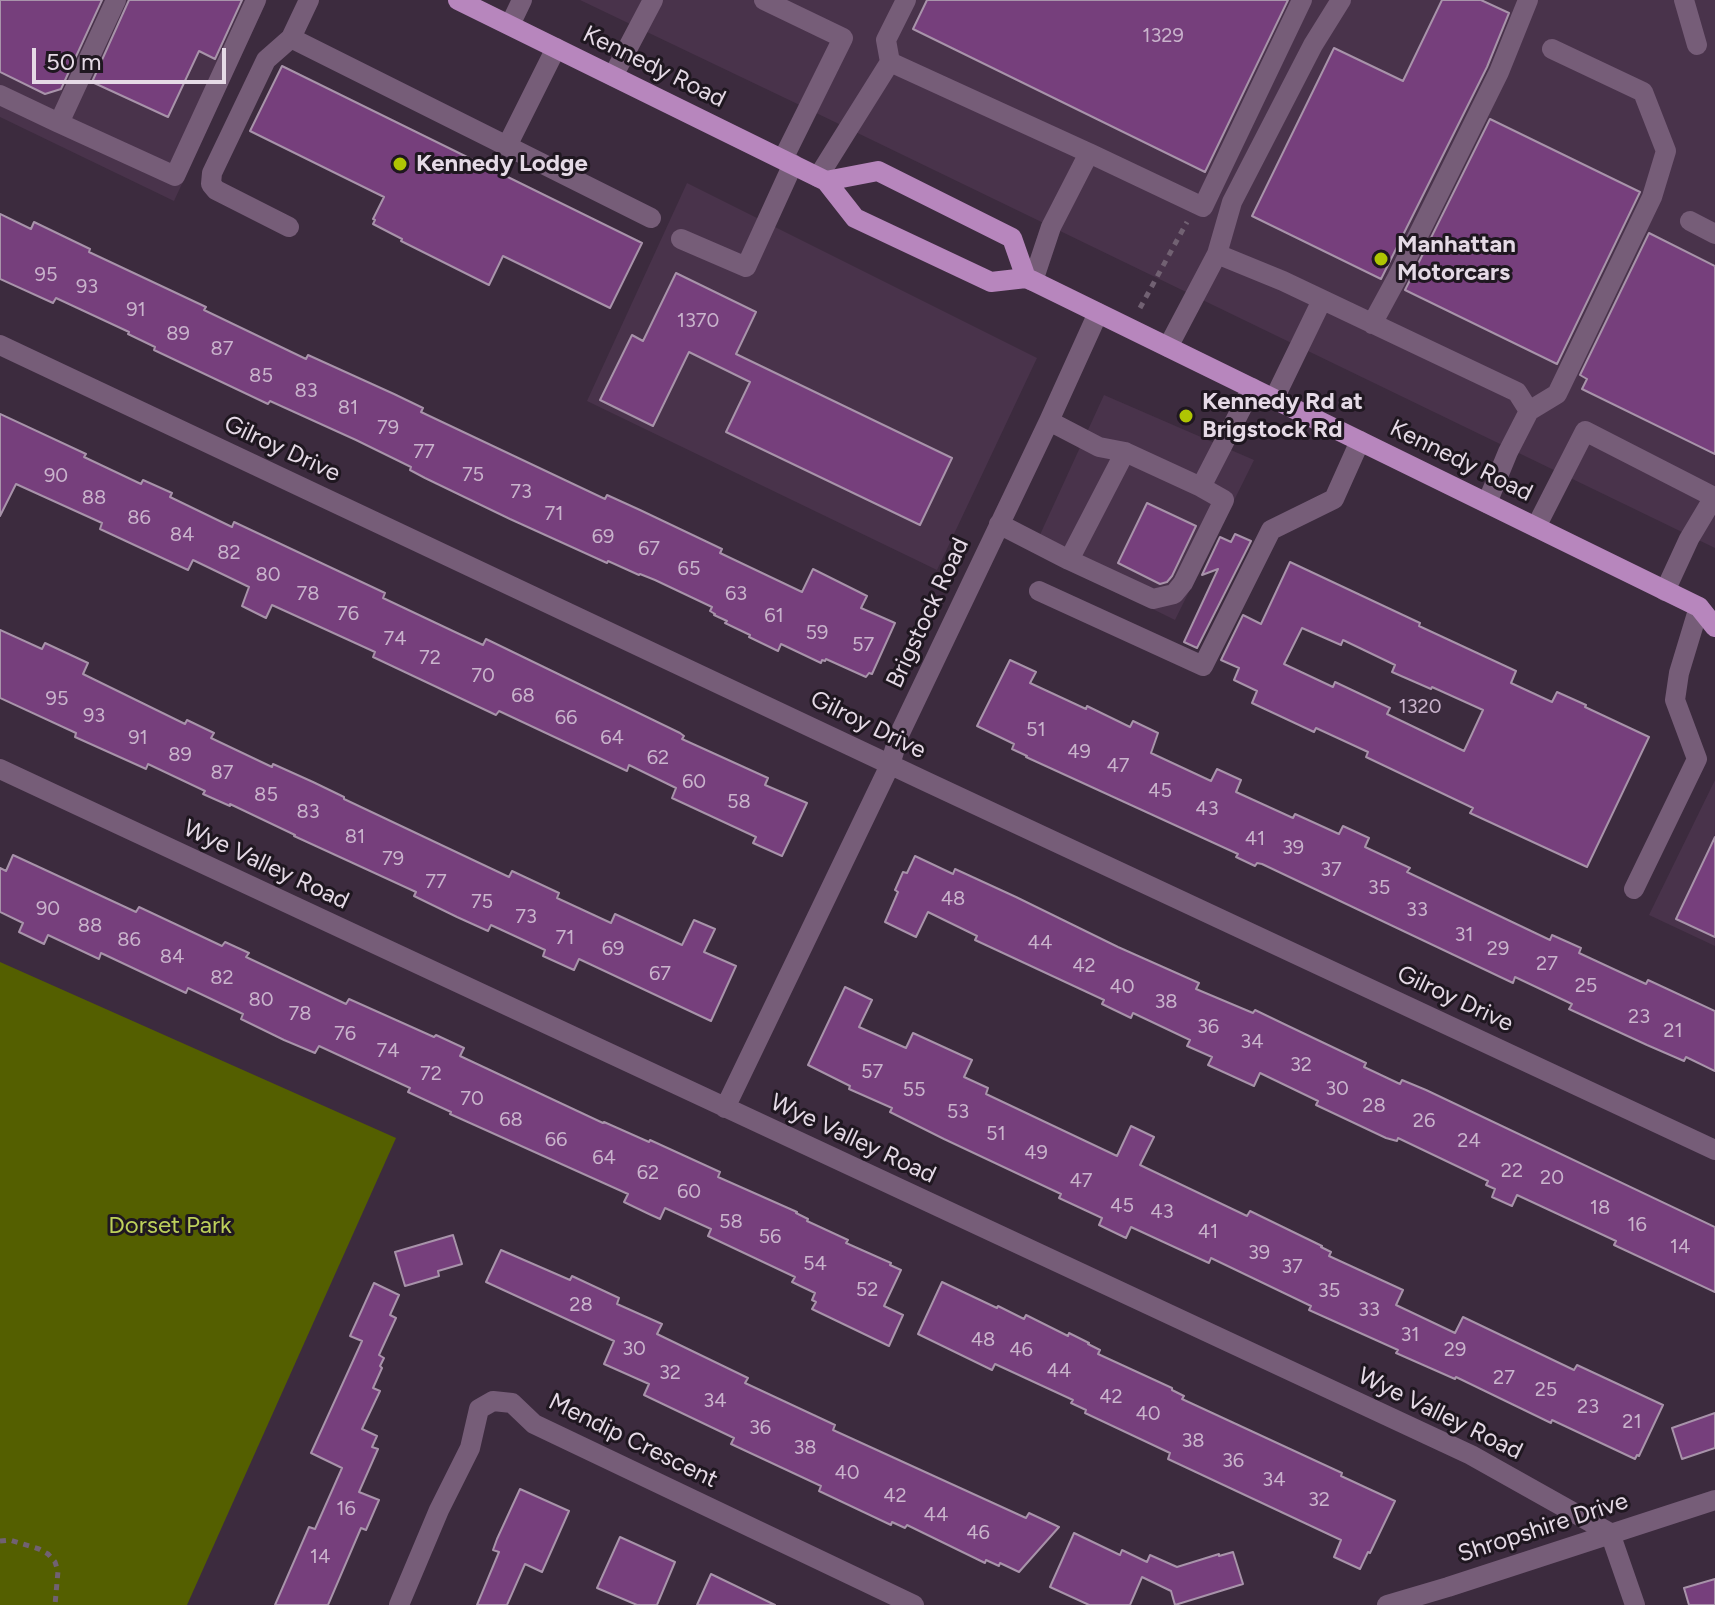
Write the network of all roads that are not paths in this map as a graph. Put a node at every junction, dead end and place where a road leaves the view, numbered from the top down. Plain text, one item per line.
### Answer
1 (116, 0) edge
2 (256, 0) edge
3 (309, 0) edge
4 (458, 0) edge
5 (522, 0) edge
6 (653, 0) edge
7 (764, 0) edge
8 (906, 0) edge
9 (1302, 0) edge
10 (1341, 0) edge
11 (1528, 0) edge
12 (1684, 0) edge
13 (510, 25) junction
14 (291, 38) junction
15 (1697, 45) dead end
16 (556, 48) junction
17 (1552, 49) dead end
18 (890, 62) junction
19 (613, 76) junction
20 (0, 95) edge
21 (59, 123) junction
22 (507, 146) junction
23 (1089, 153) junction
24 (788, 162) junction
25 (822, 179) junction
26 (651, 218) dead end
27 (1690, 221) dead end
28 (289, 227) dead end
29 (1715, 234) edge
30 (681, 239) dead end
31 (1217, 254) junction
32 (1030, 280) junction
33 (1322, 300) junction
34 (1098, 313) junction
35 (1372, 324) junction
36 (0, 345) edge
37 (1168, 347) junction
38 (1252, 388) junction
39 (1274, 399) junction
40 (1529, 411) junction
41 (1049, 421) junction
42 (1360, 441) junction
43 (1125, 452) junction
44 (1201, 487) junction
45 (1715, 496) edge
46 (1487, 503) junction
47 (999, 524) junction
48 (1536, 527) junction
49 (1069, 560) junction
50 (1039, 591) dead end
51 (1665, 591) junction
52 (1707, 607) edge
53 (1715, 627) edge
54 (890, 765) junction
55 (0, 769) edge
56 (1634, 889) dead end
57 (725, 1108) junction
58 (1715, 1150) edge
59 (1715, 1500) edge
60 (1610, 1533) junction
61 (399, 1605) edge
62 (914, 1605) edge
63 (1387, 1605) edge
64 (1635, 1605) edge

1 - 21 street
2 - 21 street
3 - 14 street
4 - 13 main road, Kennedy Road
5 - 13 street
6 - 19 street
7 - 24 street
8 - 18 street
9 - 23 street
10 - 31 street
11 - 35 street
12 - 15 street
13 - 16 main road, Kennedy Road
14 - 22 street
14 - 28 street
16 - 19 main road, Kennedy Road
16 - 22 street
17 - 40 street
18 - 23 street
18 - 25 street
19 - 24 main road, Kennedy Road
20 - 21 street
22 - 26 street
23 - 32 street
24 - 25 main road, Kennedy Road
24 - 30 street
25 - 32 main road, Kennedy Road
25 - 32 main road
27 - 29 street
31 - 33 street
31 - 37 street
32 - 34 main road, Kennedy Road
33 - 35 street
33 - 39 street
34 - 37 main road, Kennedy Road
34 - 41 street, Brigstock Road
35 - 40 street
36 - 54 street, Gilroy Drive
37 - 38 main road, Kennedy Road
38 - 39 main road, Kennedy Road
38 - 44 street
39 - 42 main road, Kennedy Road
40 - 46 street
41 - 43 street
41 - 47 street, Brigstock Road
42 - 46 main road, Kennedy Road
42 - 50 street
43 - 44 street
43 - 49 street
44 - 49 street
45 - 48 street
45 - 51 street
46 - 48 main road, Kennedy Road
47 - 49 street
47 - 54 street, Brigstock Road
48 - 51 main road, Kennedy Road
51 - 52 main road, Kennedy Road
52 - 53 main road, Kennedy Road
52 - 56 street
54 - 57 street, Brigstock Road
54 - 58 street, Gilroy Drive
55 - 57 street, Wye Valley Road
57 - 60 street, Wye Valley Road
59 - 60 street, Shropshire Drive
60 - 63 street, Shropshire Drive
60 - 64 street
61 - 62 street, Mendip Crescent

